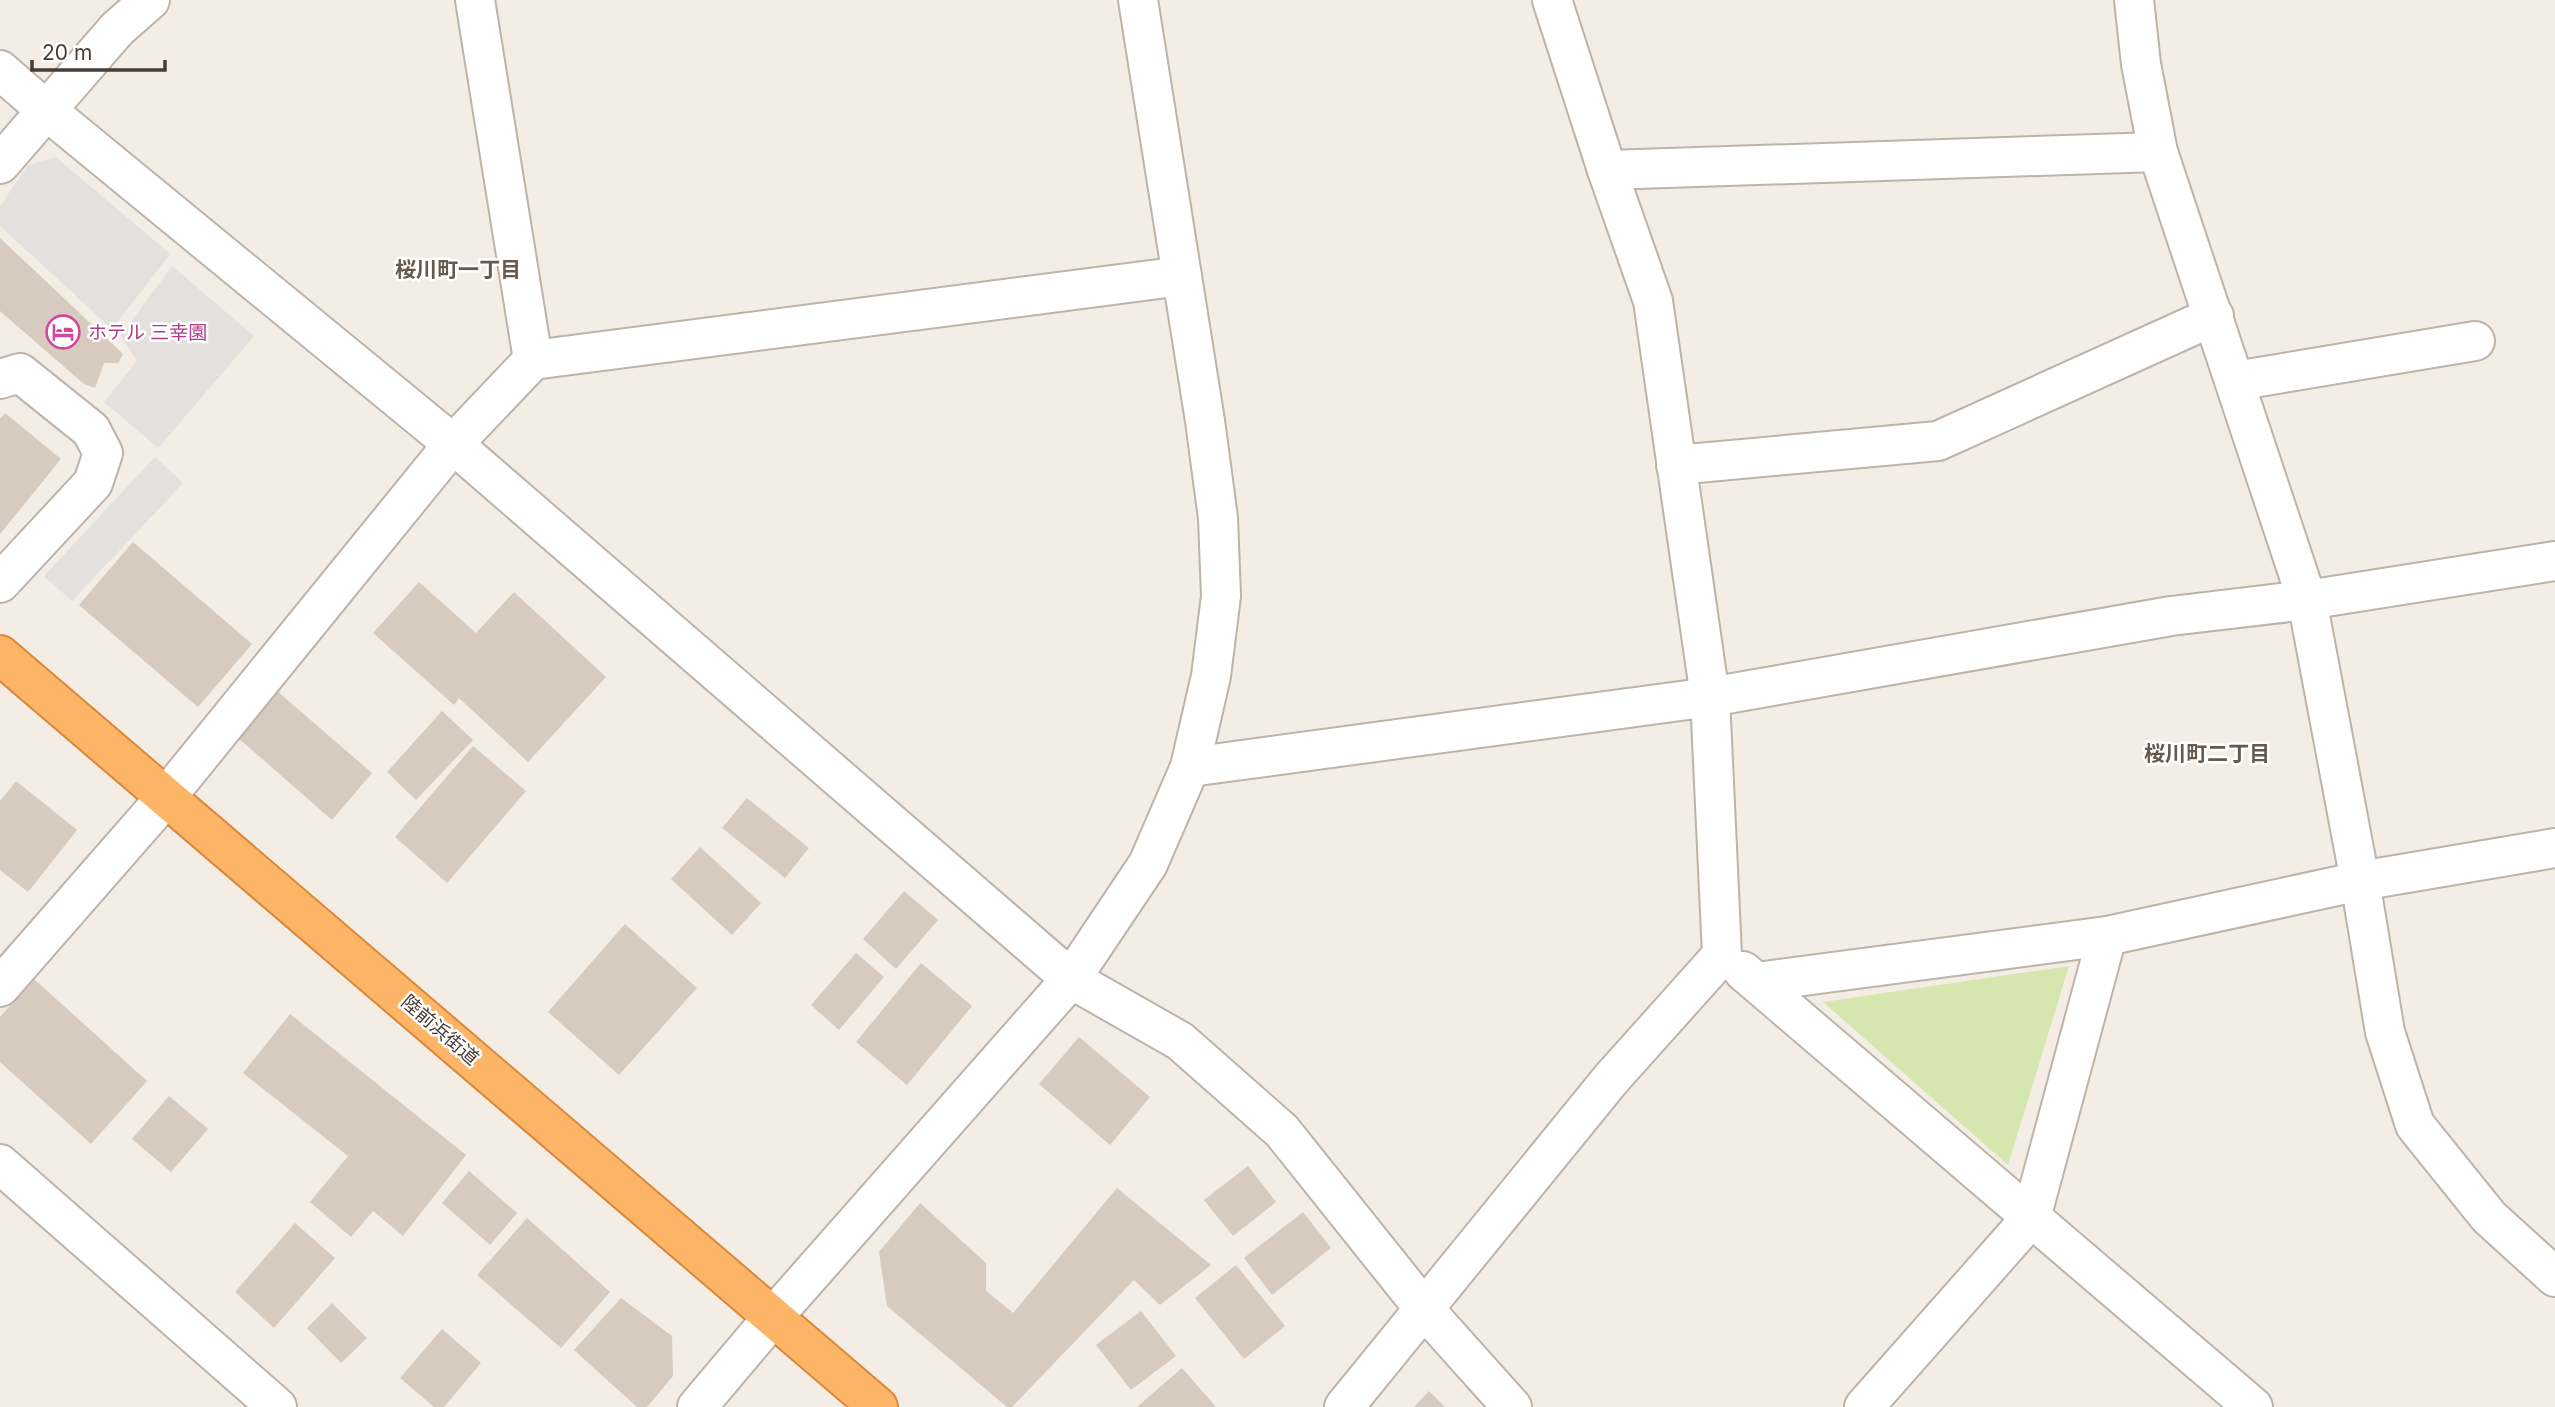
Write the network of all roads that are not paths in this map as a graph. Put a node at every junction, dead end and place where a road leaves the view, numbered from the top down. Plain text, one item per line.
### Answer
1 (150, 0) edge
2 (475, 0) edge
3 (1138, 0) edge
4 (1552, 0) edge
5 (2134, 0) edge
6 (0, 70) edge
7 (46, 110) junction
8 (2158, 152) junction
9 (0, 164) edge
10 (1607, 170) junction
11 (1182, 276) junction
12 (2214, 316) junction
13 (2475, 341) dead end
14 (533, 360) junction
15 (0, 379) edge
16 (2235, 381) junction
17 (453, 444) junction
18 (1676, 465) junction
19 (2555, 561) edge
20 (0, 583) edge
21 (2307, 600) junction
22 (0, 655) edge
23 (1710, 697) junction
24 (1190, 767) junction
25 (167, 796) junction
26 (2555, 848) edge
27 (2360, 881) junction
28 (2107, 936) junction
29 (1722, 955) junction
30 (1071, 979) junction
31 (1756, 982) junction
32 (0, 987) edge
33 (0, 1164) edge
34 (2031, 1218) junction
35 (2555, 1277) edge
36 (1425, 1310) junction
37 (773, 1317) junction
38 (277, 1407) edge
39 (697, 1407) edge
40 (878, 1407) edge
41 (1344, 1407) edge
42 (1512, 1407) edge
43 (1864, 1407) edge
44 (2253, 1407) edge

1 - 7 street
2 - 14 street
3 - 11 street
4 - 10 street
5 - 8 street
6 - 7 street
7 - 9 street
7 - 17 street
8 - 10 street
8 - 12 street
10 - 18 street
11 - 14 street
11 - 24 street
12 - 16 street
12 - 18 street
13 - 16 street
14 - 17 street
15 - 20 street
16 - 21 street
17 - 25 street
17 - 30 street
18 - 23 street
19 - 21 street
21 - 23 street
21 - 27 street
22 - 25 highway, 陸前浜街道
23 - 24 street
23 - 29 street
24 - 30 street
25 - 32 street
25 - 37 highway, 陸前浜街道
26 - 27 street
27 - 28 street
27 - 35 street
28 - 31 street
28 - 34 street
29 - 31 street
29 - 36 street
30 - 36 street
30 - 37 street
31 - 34 street
33 - 38 street
34 - 43 street
34 - 44 street
36 - 41 street
36 - 42 street
37 - 39 street
37 - 40 highway, 陸前浜街道

